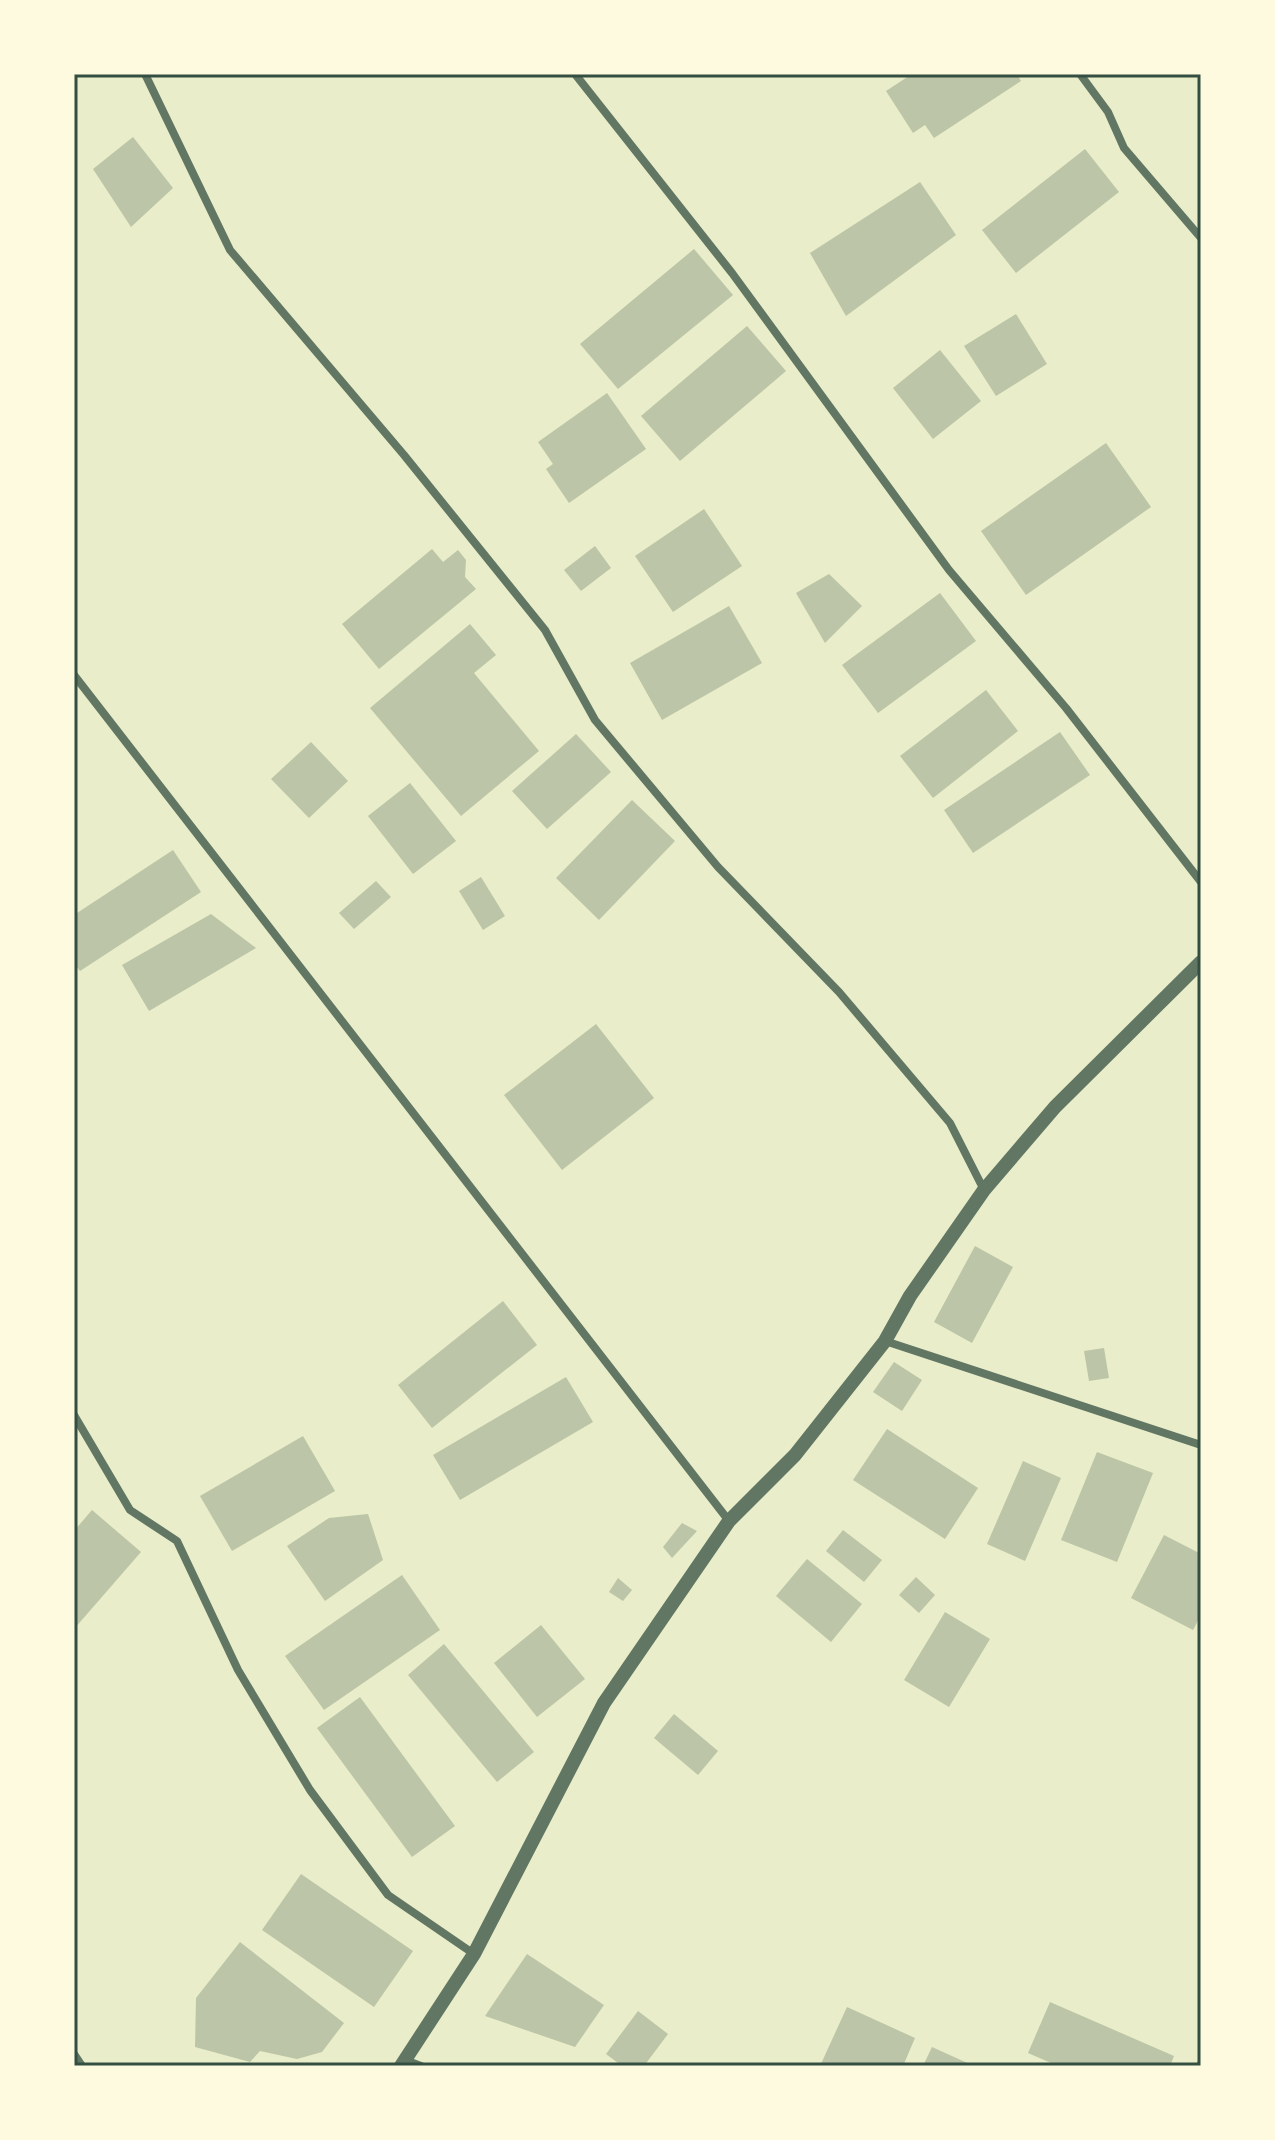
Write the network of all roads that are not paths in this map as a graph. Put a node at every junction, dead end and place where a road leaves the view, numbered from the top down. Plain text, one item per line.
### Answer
1 (145, 74) edge
2 (575, 74) edge
3 (1080, 74) edge
4 (1201, 238) edge
5 (74, 675) edge
6 (1201, 882) edge
7 (1201, 962) edge
8 (984, 1190) junction
9 (885, 1341) junction
10 (74, 1415) edge
11 (1201, 1445) edge
12 (729, 1521) junction
13 (474, 1954) junction
14 (74, 2054) edge
15 (403, 2063) edge
16 (82, 2066) edge
17 (421, 2066) edge

1 - 8 street
2 - 6 street
3 - 4 street
5 - 12 street
7 - 8 street
8 - 9 street
9 - 11 street
9 - 12 street
10 - 13 street
12 - 13 street
13 - 15 street
14 - 16 street
15 - 17 street

